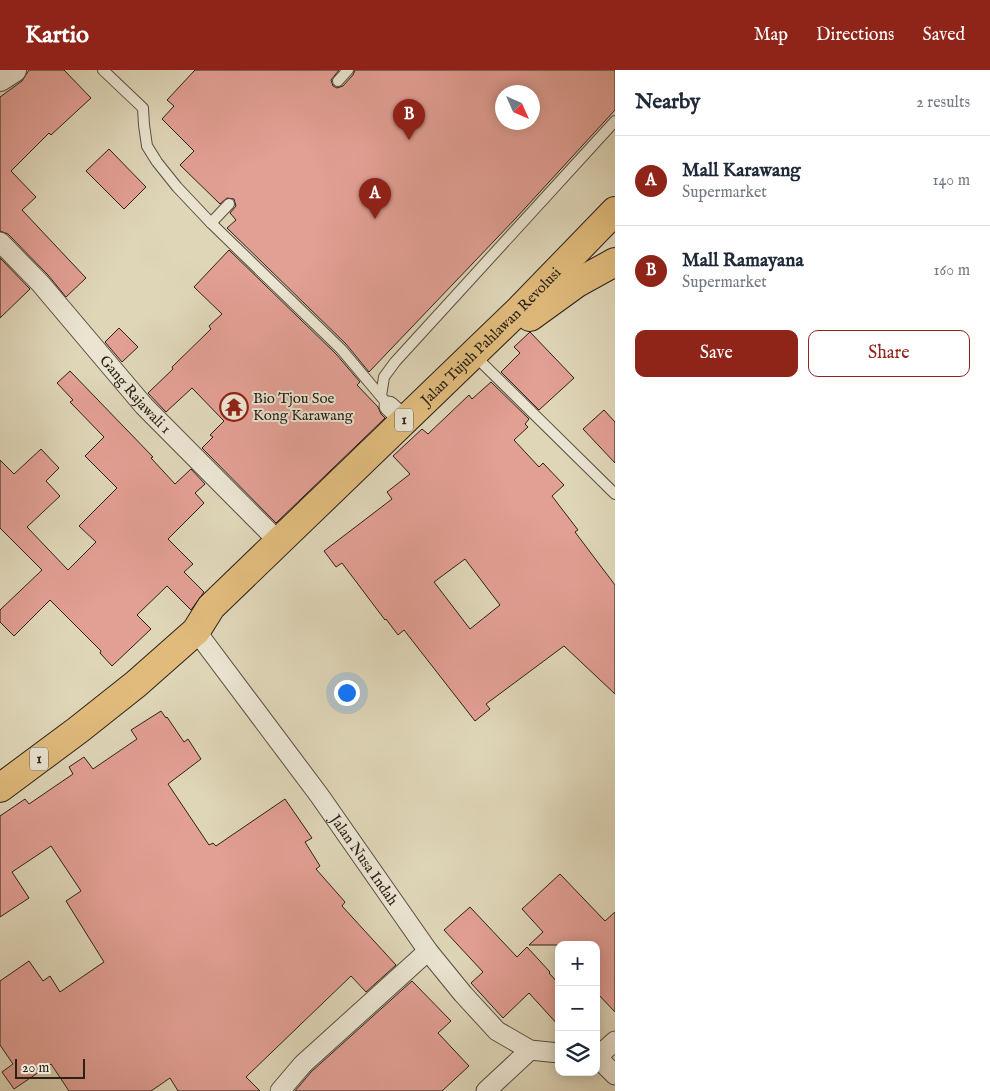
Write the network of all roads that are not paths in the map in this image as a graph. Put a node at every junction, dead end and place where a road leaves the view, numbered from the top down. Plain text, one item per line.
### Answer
1 (14, 70) edge
2 (103, 70) edge
3 (348, 70) edge
4 (0, 79) edge
5 (338, 81) dead end
6 (615, 121) edge
7 (229, 204) dead end
8 (615, 212) edge
9 (211, 223) junction
10 (0, 242) edge
11 (615, 262) edge
12 (481, 362) junction
13 (391, 407) junction
14 (615, 494) edge
15 (278, 541) junction
16 (196, 631) junction
17 (0, 788) edge
18 (428, 951) junction
19 (615, 1041) edge
20 (530, 1050) junction
21 (555, 1053) edge
22 (600, 1054) edge
23 (600, 1060) edge
24 (615, 1075) edge
25 (280, 1091) edge
26 (486, 1091) edge

1 - 4 street
2 - 9 lane
3 - 5 lane
6 - 13 lane
7 - 9 lane
8 - 13 main road, Jalan Tujuh Pahlawan Revolusi / 1
9 - 13 lane
10 - 15 street, Gang Rajawali 1
11 - 12 main road, Jalan Tujuh Pahlawan Revolusi / 1
12 - 14 lane
12 - 16 main road, Jalan Tujuh Pahlawan Revolusi / 1
13 - 15 main road, Jalan Tujuh Pahlawan Revolusi / 1
15 - 16 main road, Jalan Tujuh Pahlawan Revolusi / 1
16 - 17 main road, Jalan Tujuh Pahlawan Revolusi / 1
16 - 18 street, Jalan Nusa Indah
18 - 20 street, Jalan Nusa Indah
18 - 25 street
19 - 22 street
20 - 21 street, Jalan Nusa Indah
20 - 26 street
23 - 24 street

